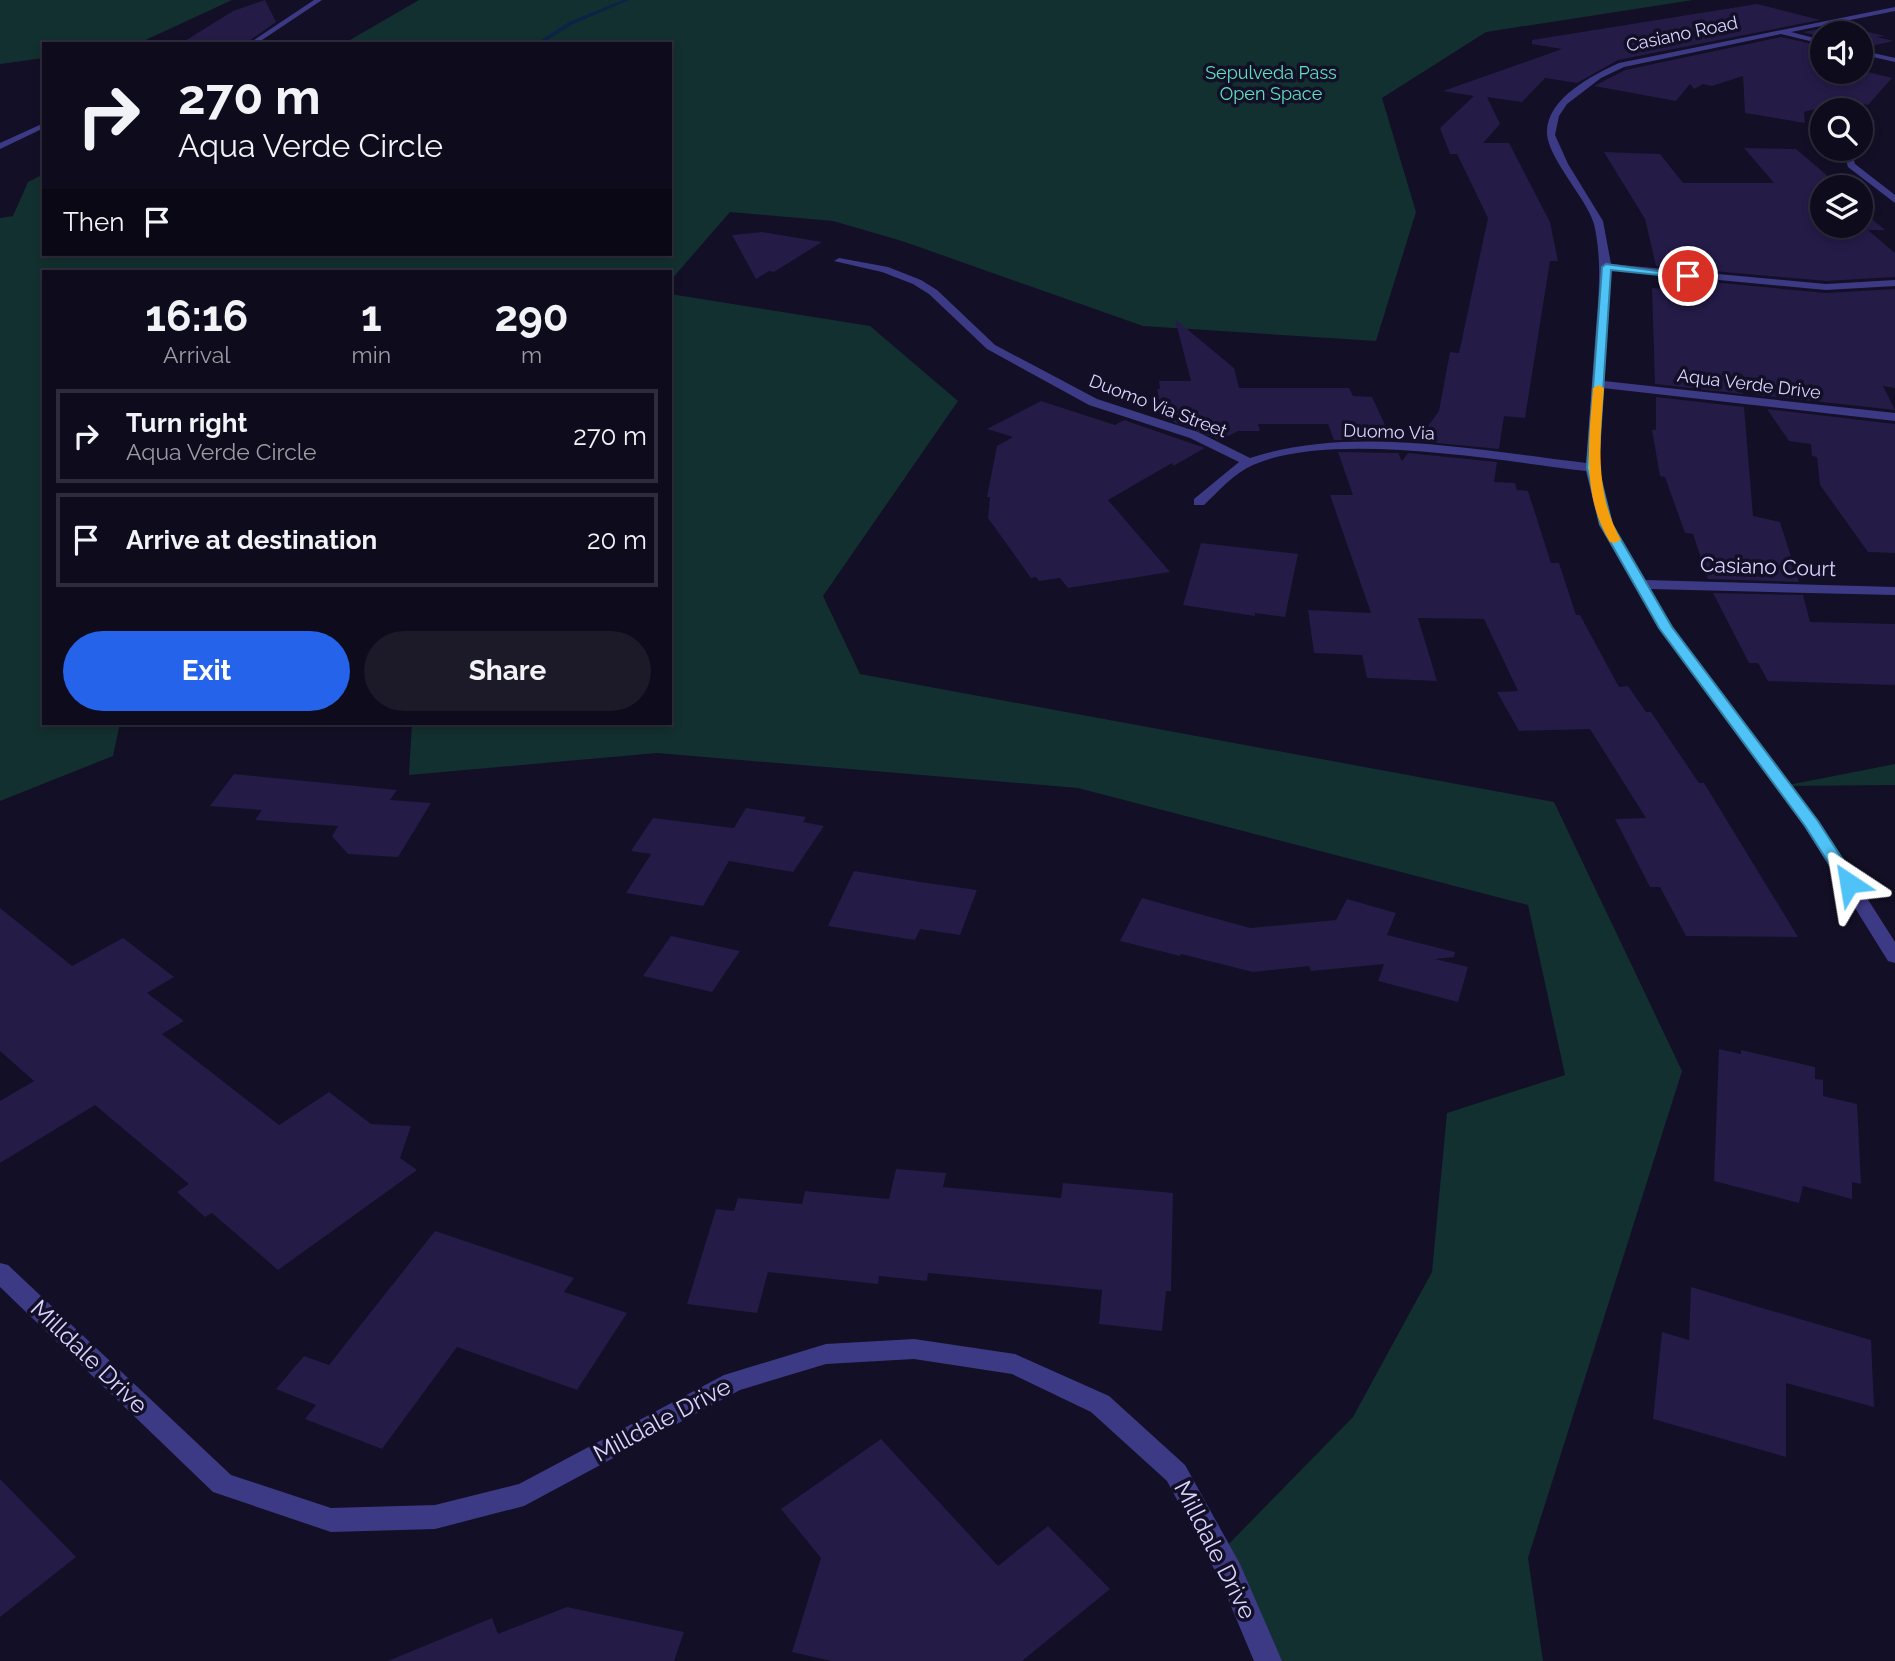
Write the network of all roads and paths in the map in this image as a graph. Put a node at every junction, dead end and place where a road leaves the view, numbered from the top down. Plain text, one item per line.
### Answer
1 (319, 0) edge
2 (1895, 9) edge
3 (1778, 32) junction
4 (1810, 39) edge
5 (254, 42) edge
6 (1873, 55) edge
7 (1895, 60) edge
8 (42, 126) edge
9 (0, 146) edge
10 (1850, 161) edge
11 (1895, 200) edge
12 (839, 261) dead end
13 (1606, 267) junction
14 (1895, 283) edge
15 (1599, 384) junction
16 (1895, 417) edge
17 (1249, 462) junction
18 (1592, 468) junction
19 (1199, 502) dead end
20 (1639, 584) junction
21 (1895, 591) edge
22 (1895, 957) edge
23 (0, 1272) edge
24 (1268, 1661) edge

1 - 5 street
2 - 3 street, Casiano Road
3 - 4 street
3 - 13 street, Casiano Road
6 - 7 street
8 - 9 street
10 - 11 street
12 - 17 street, Duomo Via Street
13 - 14 street
13 - 15 street, Casiano Road
15 - 16 street, Aqua Verde Drive
15 - 18 street, Casiano Road
17 - 18 street, Duomo Via
17 - 19 street, Duomo Via
18 - 20 street, Casiano Road
20 - 21 street, Casiano Court
20 - 22 street, Casiano Road
23 - 24 street, Milldale Drive

